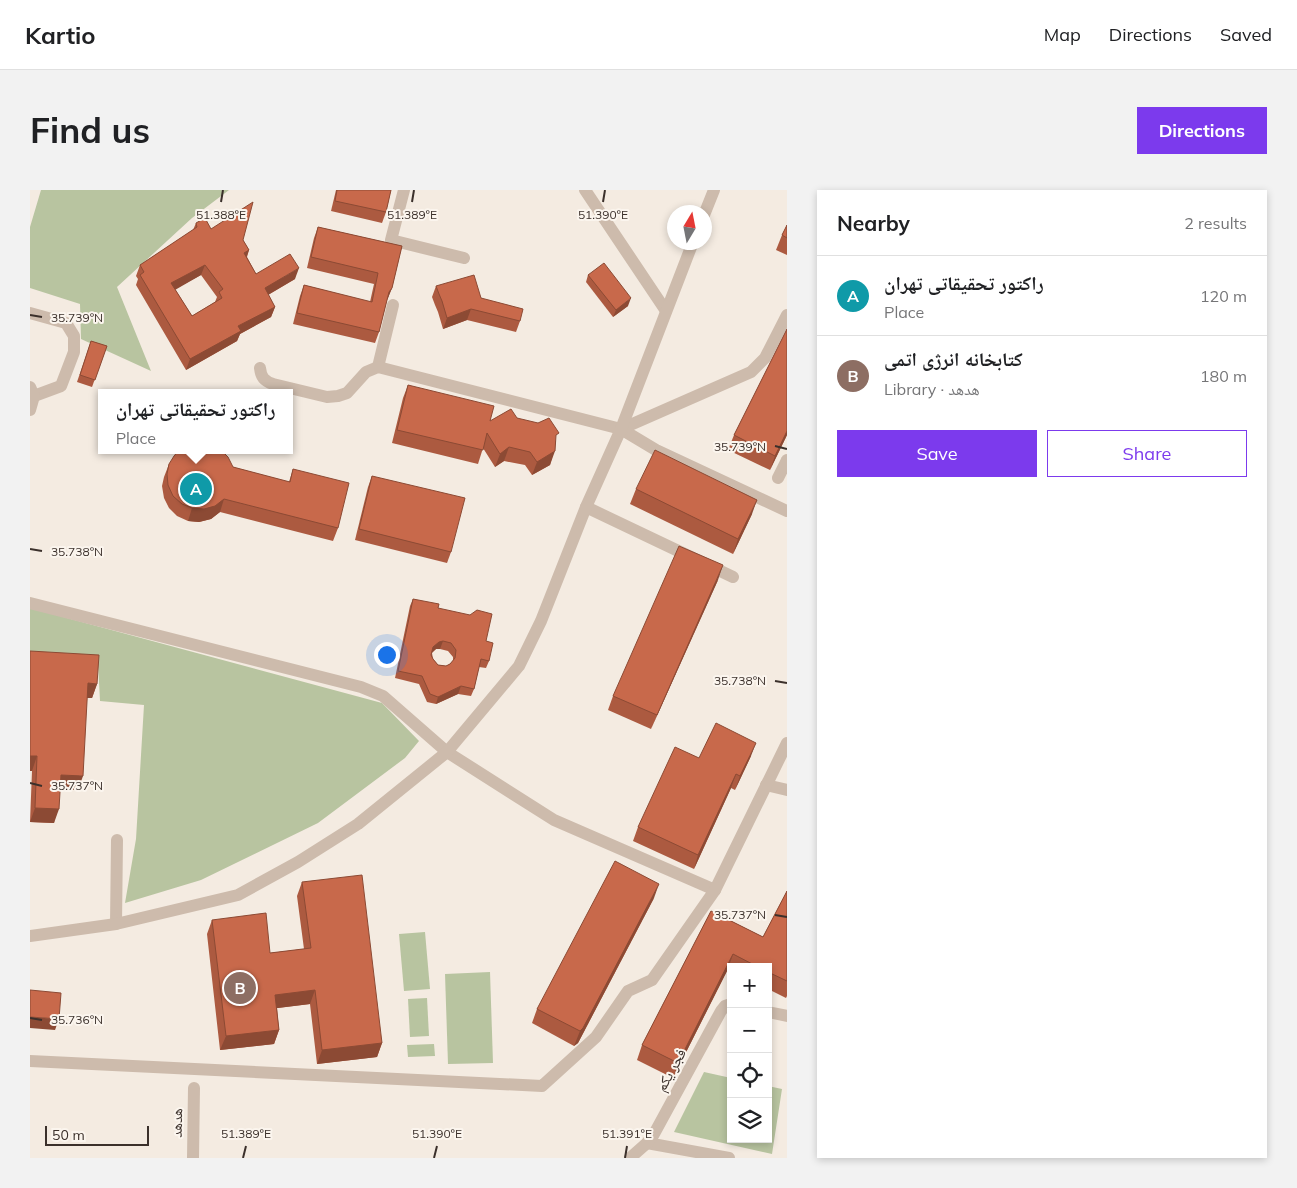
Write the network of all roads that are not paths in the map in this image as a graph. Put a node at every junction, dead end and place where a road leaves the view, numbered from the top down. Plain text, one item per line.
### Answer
1 (404, 190) edge
2 (585, 190) edge
3 (714, 190) edge
4 (708, 205) edge
5 (690, 250) edge
6 (464, 258) dead end
7 (393, 305) dead end
8 (666, 311) junction
9 (30, 313) edge
10 (787, 314) edge
11 (378, 367) junction
12 (260, 368) dead end
13 (32, 391) edge
14 (30, 410) edge
15 (621, 429) junction
16 (787, 460) edge
17 (778, 478) dead end
18 (586, 507) junction
19 (787, 511) edge
20 (733, 577) dead end
21 (30, 603) edge
22 (787, 743) edge
23 (447, 752) junction
24 (766, 785) junction
25 (787, 790) edge
26 (117, 840) dead end
27 (715, 890) junction
28 (116, 924) junction
29 (30, 936) edge
30 (726, 1008) edge
31 (772, 1013) edge
32 (787, 1016) edge
33 (30, 1061) edge
34 (194, 1088) dead end
35 (648, 1143) junction
36 (193, 1158) edge
37 (630, 1158) edge
38 (729, 1158) edge

1 - 6 street
2 - 8 street
3 - 4 street
5 - 8 street
7 - 11 street
8 - 15 street
9 - 13 street
10 - 15 street
11 - 12 street
11 - 15 street
13 - 14 street
15 - 18 street
15 - 19 street
16 - 17 street
18 - 20 street
18 - 23 street
21 - 23 street
22 - 24 street
23 - 27 street
23 - 28 street
24 - 25 street
24 - 27 street
26 - 28 street
27 - 33 street
28 - 29 street
30 - 35 street, فجر یکم
31 - 32 street
34 - 36 street, هدهد
35 - 37 street, فجر یکم
35 - 38 street

